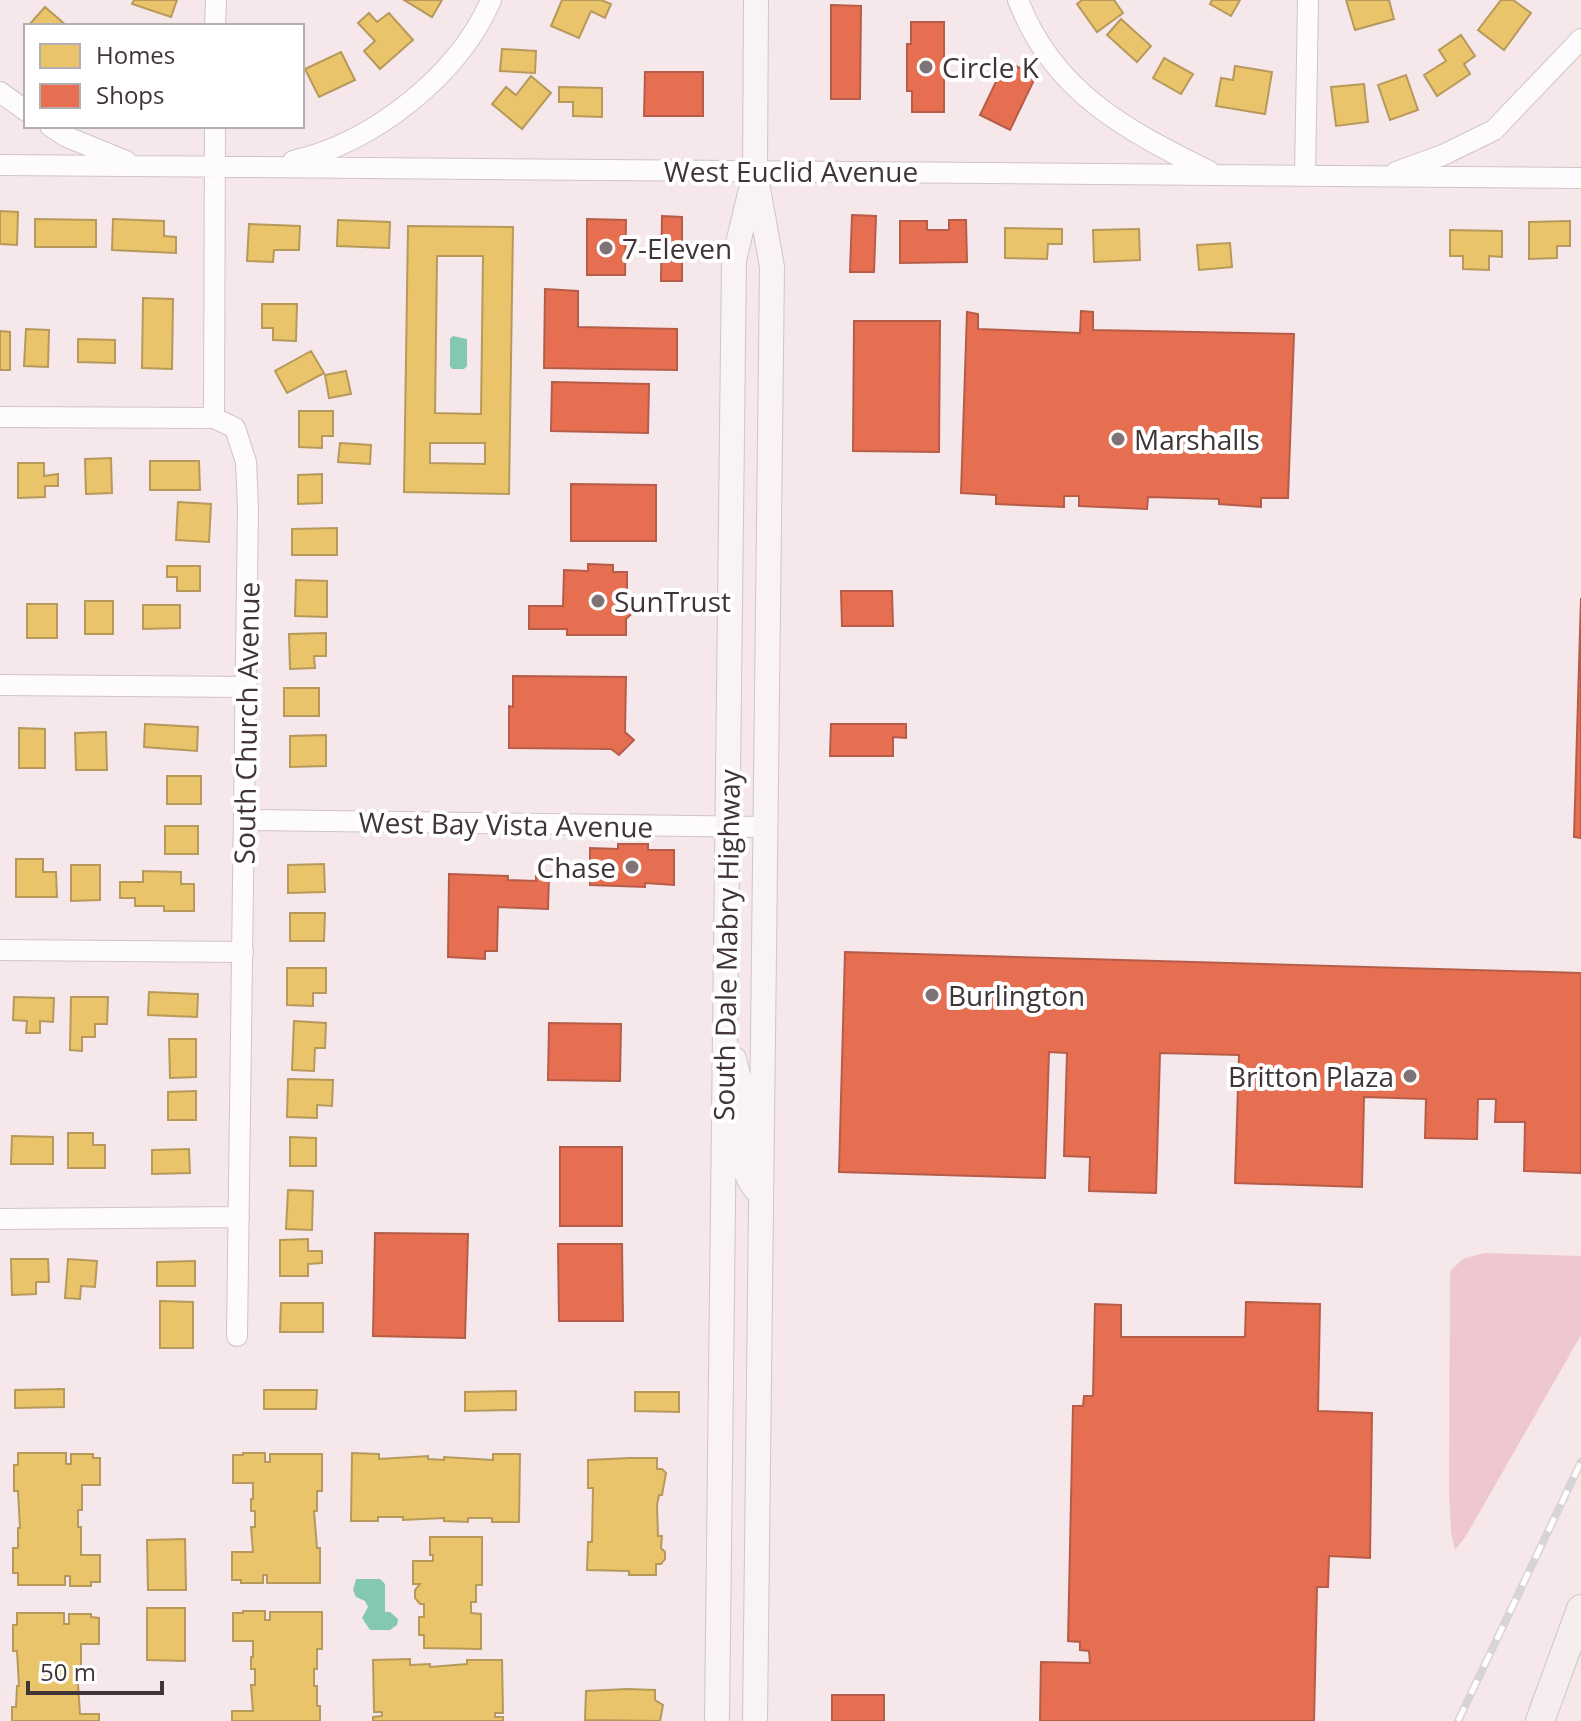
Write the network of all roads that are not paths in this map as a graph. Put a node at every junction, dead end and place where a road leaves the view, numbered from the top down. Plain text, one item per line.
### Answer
1 (216, 0) edge
2 (491, 0) edge
3 (756, 0) edge
4 (1018, 0) edge
5 (1308, 0) edge
6 (215, 24) edge
7 (1581, 39) edge
8 (0, 92) edge
9 (24, 110) edge
10 (53, 128) edge
11 (215, 128) edge
12 (0, 165) edge
13 (136, 166) junction
14 (215, 166) junction
15 (266, 166) junction
16 (755, 171) junction
17 (1215, 174) junction
18 (1305, 175) junction
19 (1385, 176) junction
20 (1581, 178) edge
21 (0, 417) edge
22 (214, 418) junction
23 (0, 685) edge
24 (247, 687) junction
25 (246, 820) junction
26 (727, 827) junction
27 (765, 827) junction
28 (0, 950) edge
29 (243, 952) junction
30 (725, 1022) junction
31 (761, 1194) junction
32 (239, 1217) junction
33 (0, 1219) edge
34 (237, 1336) dead end
35 (1581, 1609) edge
36 (718, 1613) junction
37 (758, 1614) junction
38 (717, 1721) edge
39 (755, 1721) edge
40 (1540, 1721) edge

1 - 6 street
2 - 15 street
3 - 16 main road, South Dale Mabry Highway
4 - 17 street
5 - 18 street
7 - 19 street
8 - 9 street
10 - 13 street
11 - 14 street
12 - 13 street, West Euclid Avenue
13 - 14 street, West Euclid Avenue
14 - 15 street, West Euclid Avenue
14 - 22 street
15 - 16 street, West Euclid Avenue
16 - 17 street, West Euclid Avenue
16 - 26 main road, South Dale Mabry Highway
16 - 27 main road, South Dale Mabry Highway
17 - 18 street, West Euclid Avenue
18 - 19 street, West Euclid Avenue
19 - 20 street, West Euclid Avenue
21 - 22 street
22 - 24 street, South Church Avenue
23 - 24 street
24 - 25 street, South Church Avenue
25 - 26 street, West Bay Vista Avenue
25 - 29 street, South Church Avenue
26 - 27 street, West Bay Vista Avenue
26 - 30 main road, South Dale Mabry Highway
27 - 31 main road, South Dale Mabry Highway
28 - 29 street
29 - 32 street, South Church Avenue
30 - 31 main road
30 - 36 main road, South Dale Mabry Highway
31 - 37 main road, South Dale Mabry Highway
32 - 33 street
32 - 34 street, South Church Avenue
35 - 40 highway
36 - 37 main road
36 - 38 main road, South Dale Mabry Highway
37 - 39 main road, South Dale Mabry Highway

